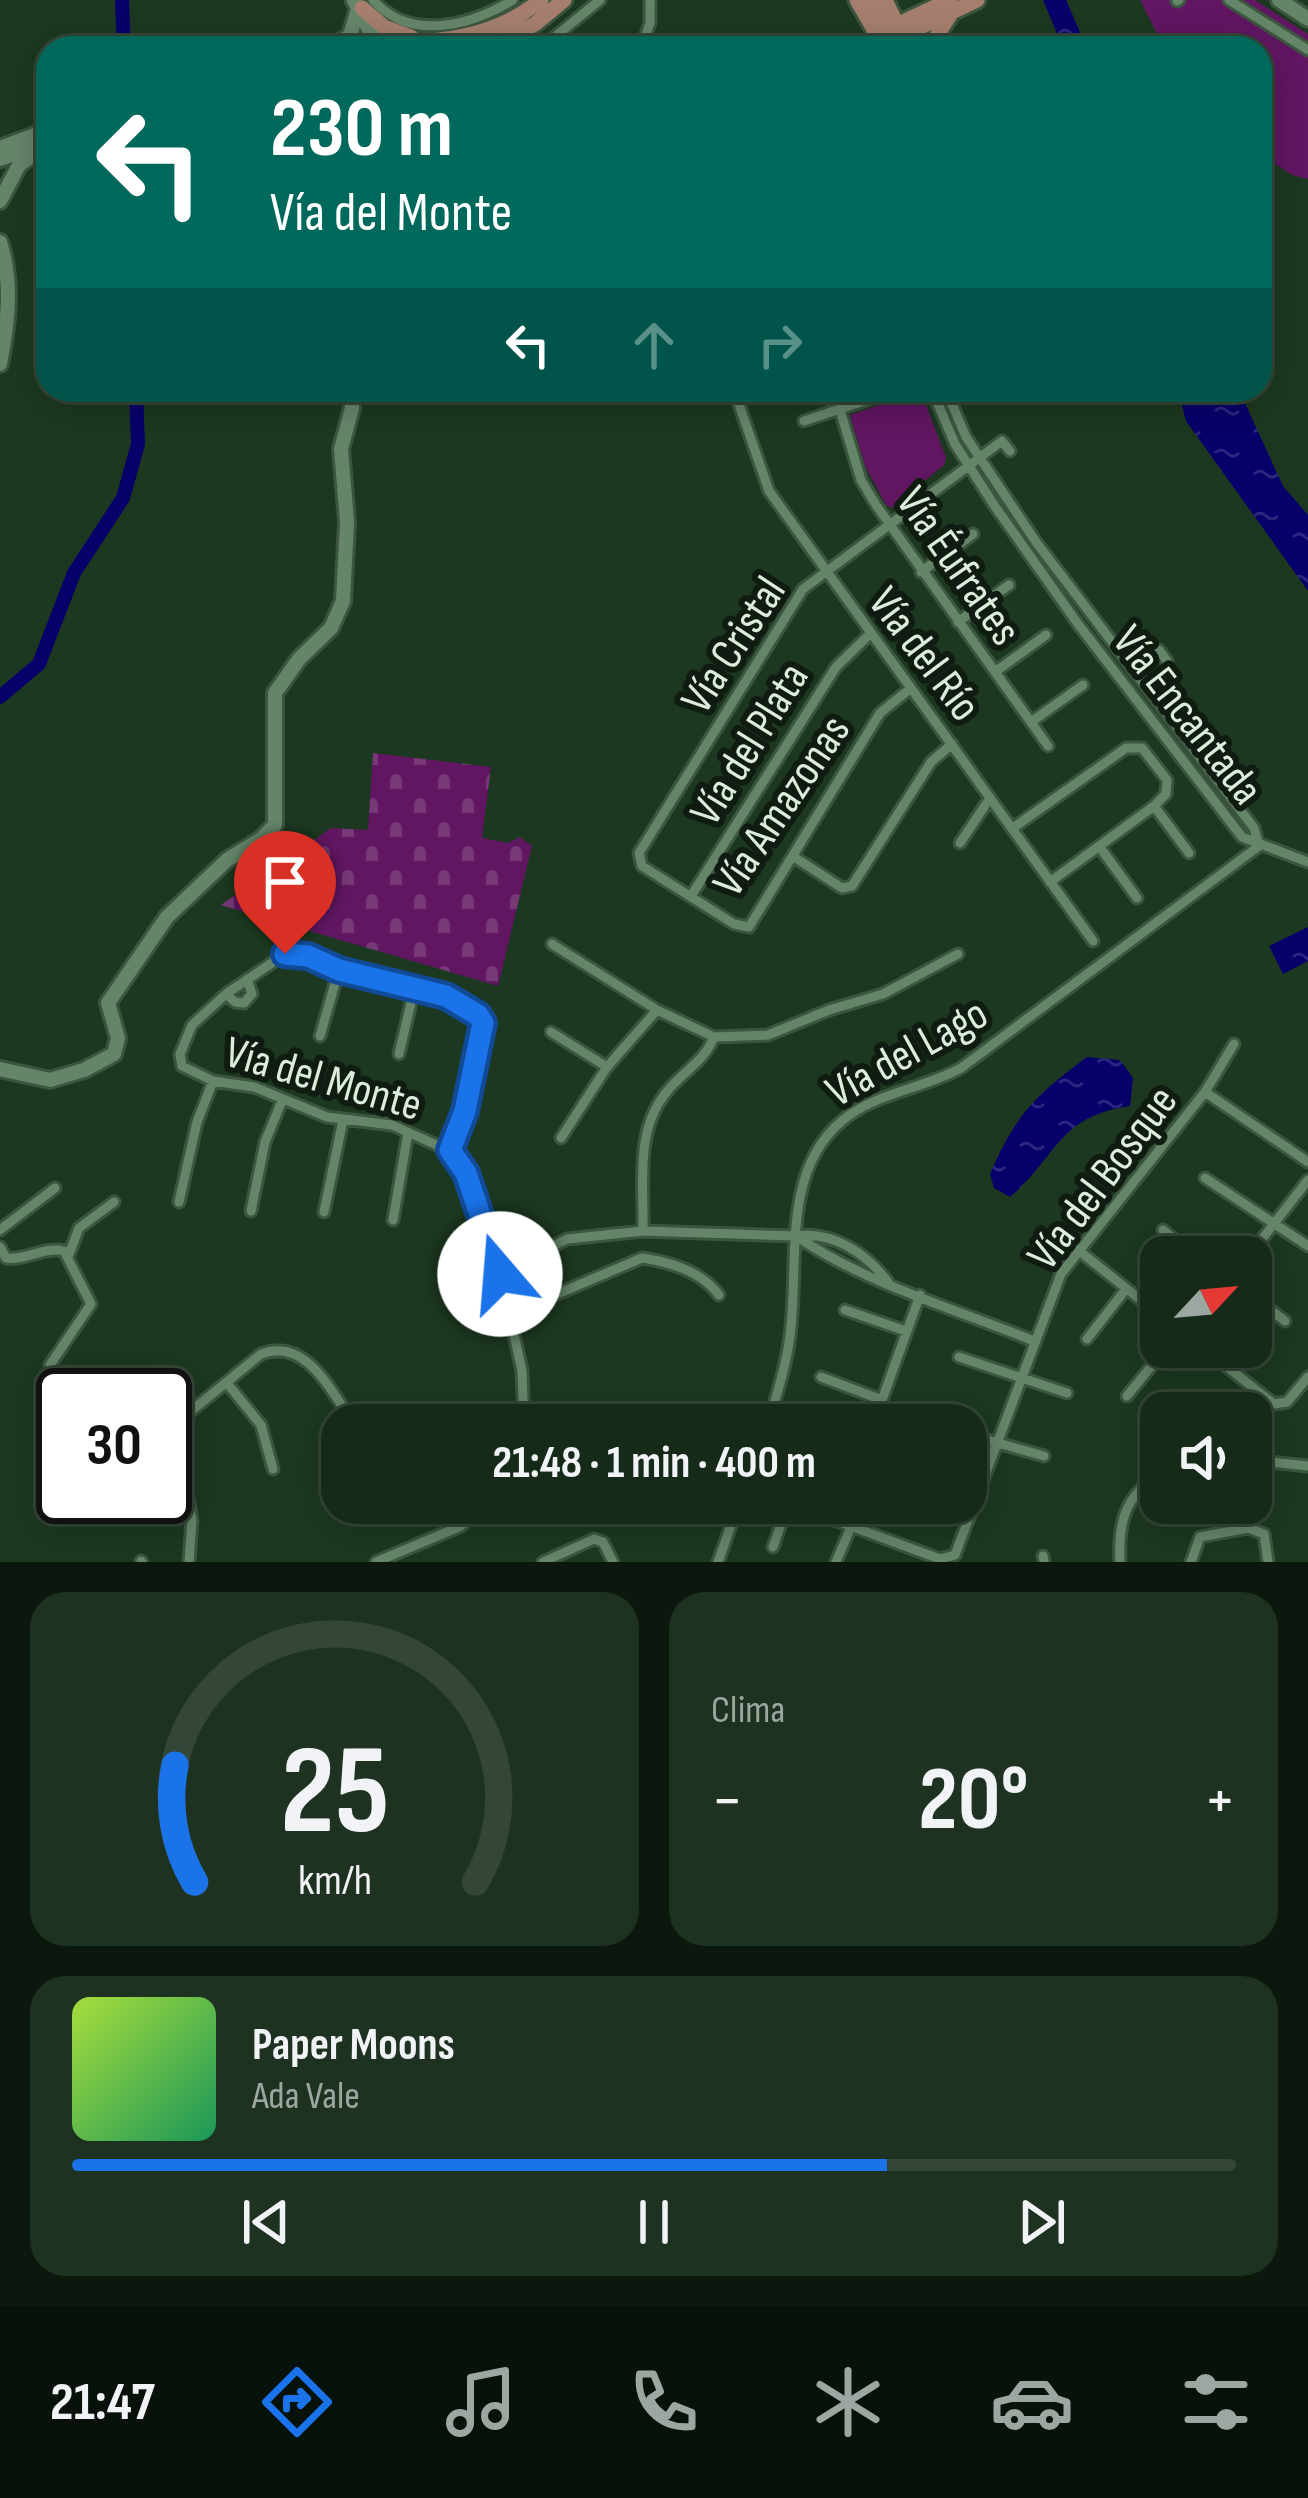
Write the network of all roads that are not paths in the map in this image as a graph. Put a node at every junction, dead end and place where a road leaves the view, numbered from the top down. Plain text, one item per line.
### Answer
1 (513, 0) edge
2 (541, 0) edge
3 (564, 0) edge
4 (600, 0) edge
5 (650, 0) edge
6 (857, 0) edge
7 (871, 0) edge
8 (886, 0) edge
9 (914, 0) edge
10 (977, 0) edge
11 (1229, 0) edge
12 (1279, 0) edge
13 (360, 4) edge
14 (951, 6) edge
15 (1308, 19) edge
16 (348, 36) edge
17 (374, 36) edge
18 (418, 36) edge
19 (470, 36) edge
20 (516, 36) edge
21 (556, 36) edge
22 (645, 36) edge
23 (890, 36) edge
24 (891, 36) edge
25 (892, 36) edge
26 (898, 36) edge
27 (935, 36) edge
28 (1308, 50) edge
29 (36, 138) edge
30 (36, 142) edge
31 (0, 145) edge
32 (36, 148) edge
33 (0, 159) edge
34 (0, 201) edge
35 (0, 242) edge
36 (3, 274) edge
37 (0, 364) edge
38 (352, 402) edge
39 (738, 402) edge
40 (862, 402) edge
41 (938, 402) edge
42 (952, 402) edge
43 (840, 410) junction
44 (804, 421) dead end
45 (1010, 451) dead end
46 (979, 458) junction
47 (968, 466) junction
48 (889, 526) junction
49 (973, 534) dead end
50 (824, 572) junction
51 (921, 572) junction
52 (1009, 585) dead end
53 (958, 622) junction
54 (870, 634) junction
55 (1046, 634) dead end
56 (1167, 661) dead end
57 (1133, 670) junction
58 (995, 672) junction
59 (1083, 685) dead end
60 (910, 688) junction
61 (1031, 722) junction
62 (952, 744) junction
63 (1048, 746) dead end
64 (990, 798) junction
65 (1154, 806) junction
66 (1013, 828) junction
67 (959, 842) dead end
68 (1099, 846) junction
69 (1259, 846) junction
70 (1189, 853) dead end
71 (794, 857) junction
72 (640, 859) joint
73 (1308, 862) edge
74 (1049, 882) junction
75 (691, 896) junction
76 (1137, 898) dead end
77 (1093, 941) dead end
78 (552, 944) dead end
79 (958, 954) dead end
80 (339, 970) junction
81 (247, 979) junction
82 (415, 990) junction
83 (226, 994) junction
84 (657, 1010) junction
85 (551, 1032) dead end
86 (320, 1036) dead end
87 (713, 1037) junction
88 (1234, 1044) dead end
89 (399, 1054) dead end
90 (607, 1067) junction
91 (0, 1069) edge
92 (213, 1081) junction
93 (1205, 1092) junction
94 (282, 1101) junction
95 (343, 1120) junction
96 (408, 1133) junction
97 (560, 1138) dead end
98 (450, 1150) junction
99 (1308, 1162) edge
100 (1205, 1178) dead end
101 (1308, 1180) edge
102 (56, 1188) dead end
103 (114, 1202) dead end
104 (179, 1202) dead end
105 (251, 1211) dead end
106 (324, 1212) dead end
107 (393, 1220) dead end
108 (1273, 1223) junction
109 (0, 1230) edge
110 (1163, 1230) dead end
111 (643, 1232) junction
112 (796, 1236) junction
113 (1170, 1236) edge
114 (1263, 1236) edge
115 (1308, 1246) edge
116 (0, 1247) edge
117 (1078, 1250) junction
118 (68, 1257) junction
119 (500, 1274) junction
120 (888, 1282) junction
121 (1126, 1289) junction
122 (719, 1295) dead end
123 (920, 1295) junction
124 (1140, 1300) edge
125 (845, 1310) dead end
126 (1272, 1311) edge
127 (510, 1314) junction
128 (1285, 1321) dead end
129 (906, 1331) junction
130 (1087, 1340) dead end
131 (1034, 1341) junction
132 (959, 1357) dead end
133 (50, 1365) dead end
134 (1150, 1368) edge
135 (1229, 1368) edge
136 (820, 1377) dead end
137 (1308, 1377) edge
138 (1019, 1379) junction
139 (227, 1383) junction
140 (1067, 1393) dead end
141 (1127, 1396) dead end
142 (882, 1400) junction
143 (340, 1404) edge
144 (523, 1404) edge
145 (772, 1404) edge
146 (881, 1404) edge
147 (987, 1441) edge
148 (995, 1443) junction
149 (1044, 1456) dead end
150 (987, 1461) edge
151 (1272, 1462) edge
152 (1308, 1466) edge
153 (273, 1469) dead end
154 (1140, 1491) edge
155 (463, 1524) edge
156 (732, 1524) edge
157 (781, 1524) edge
158 (844, 1524) edge
159 (963, 1524) edge
160 (851, 1527) junction
161 (773, 1546) dead end
162 (912, 1550) junction
163 (189, 1562) edge
164 (376, 1562) edge
165 (543, 1562) edge
166 (613, 1562) edge
167 (718, 1562) edge
168 (836, 1562) edge
169 (907, 1562) edge
170 (1120, 1562) edge
171 (1191, 1562) edge
172 (1268, 1562) edge

1 - 13 street
2 - 19 main road
3 - 20 main road
4 - 21 street
5 - 22 street
6 - 23 main road
7 - 24 main road
8 - 25 main road
9 - 14 main road
10 - 14 main road
11 - 28 street
12 - 15 main road
13 - 16 main road
13 - 17 street
13 - 18 main road
14 - 26 main road
14 - 27 main road
29 - 31 main road
30 - 33 main road
32 - 34 main road
35 - 36 main road
36 - 37 main road
38 - 91 main road
39 - 50 street, Vía del Río
40 - 43 street
41 - 47 street, Vía Encantada
42 - 46 street, Vía Encantada
43 - 44 street
43 - 48 street, Vía Éufrates
45 - 46 street
46 - 47 street, Vía Cristal
46 - 57 street, Vía Encantada
47 - 48 street, Vía Cristal
47 - 69 street, Vía Encantada
48 - 50 street, Vía Cristal
48 - 51 street, Vía Éufrates
49 - 51 street
50 - 54 street, Vía del Río
50 - 72 street, Vía Cristal
51 - 53 street, Vía Éufrates
52 - 53 street
53 - 58 street, Vía Éufrates
54 - 60 street, Vía del Río
54 - 75 street, Vía del Plata
55 - 58 street
56 - 57 street
57 - 69 street, Vía Encantada
58 - 61 street, Vía Éufrates
59 - 61 street
60 - 62 street, Vía del Río
60 - 71 street, Vía Amazonas
61 - 63 street, Vía Éufrates
62 - 64 street, Vía del Río
62 - 71 street
64 - 66 street, Vía del Río
64 - 67 street
65 - 66 street
65 - 68 street
65 - 70 street
66 - 74 street, Vía del Río
68 - 74 street
68 - 76 street
69 - 73 street
69 - 112 street, Vía del Lago
71 - 75 street, Vía Amazonas
72 - 75 street, Vía Amazonas
74 - 77 street, Vía del Río
78 - 84 street
79 - 87 street
80 - 81 street, Vía del Monte
80 - 82 street, Vía del Monte
80 - 86 street
81 - 83 street, Vía del Monte
81 - 83 street
82 - 89 street
82 - 98 street, Vía del Monte
83 - 92 street, Vía del Monte
84 - 87 street
84 - 90 street
85 - 90 street
87 - 111 street
88 - 93 street, Vía del Bosque
90 - 97 street
92 - 94 street, Vía del Monte
92 - 104 street
93 - 99 street
93 - 117 street, Vía del Bosque
94 - 95 street, Vía del Monte
94 - 105 street
95 - 96 street, Vía del Monte
95 - 106 street
96 - 98 street, Vía del Monte
96 - 107 street
98 - 119 street, Vía del Monte
100 - 108 street
101 - 108 street
102 - 109 street
103 - 118 street
108 - 114 street
108 - 115 street
110 - 113 street
111 - 112 street
111 - 119 street
112 - 120 street
112 - 120 street
112 - 145 street, Vía del Lago
116 - 118 street
117 - 121 street
117 - 131 street, Vía del Bosque
118 - 133 street
119 - 127 street, Vía del Monte
120 - 123 street
121 - 124 street
121 - 130 street
122 - 127 street
123 - 129 street
123 - 131 street
125 - 129 street
126 - 128 street
127 - 144 street, Vía del Monte
129 - 142 street
131 - 138 street, Vía del Bosque
132 - 138 street
134 - 141 street
135 - 137 street
136 - 142 street
138 - 140 street
138 - 148 street, Vía del Bosque
139 - 143 street
139 - 153 street
139 - 163 street
142 - 146 street
147 - 148 street
148 - 149 street
148 - 150 street, Vía del Bosque
151 - 152 street
154 - 170 street
155 - 164 street
156 - 167 street
157 - 161 street
158 - 160 street
159 - 162 street, Vía del Bosque
160 - 162 street
160 - 168 street
162 - 169 street
165 - 166 street
171 - 172 street

